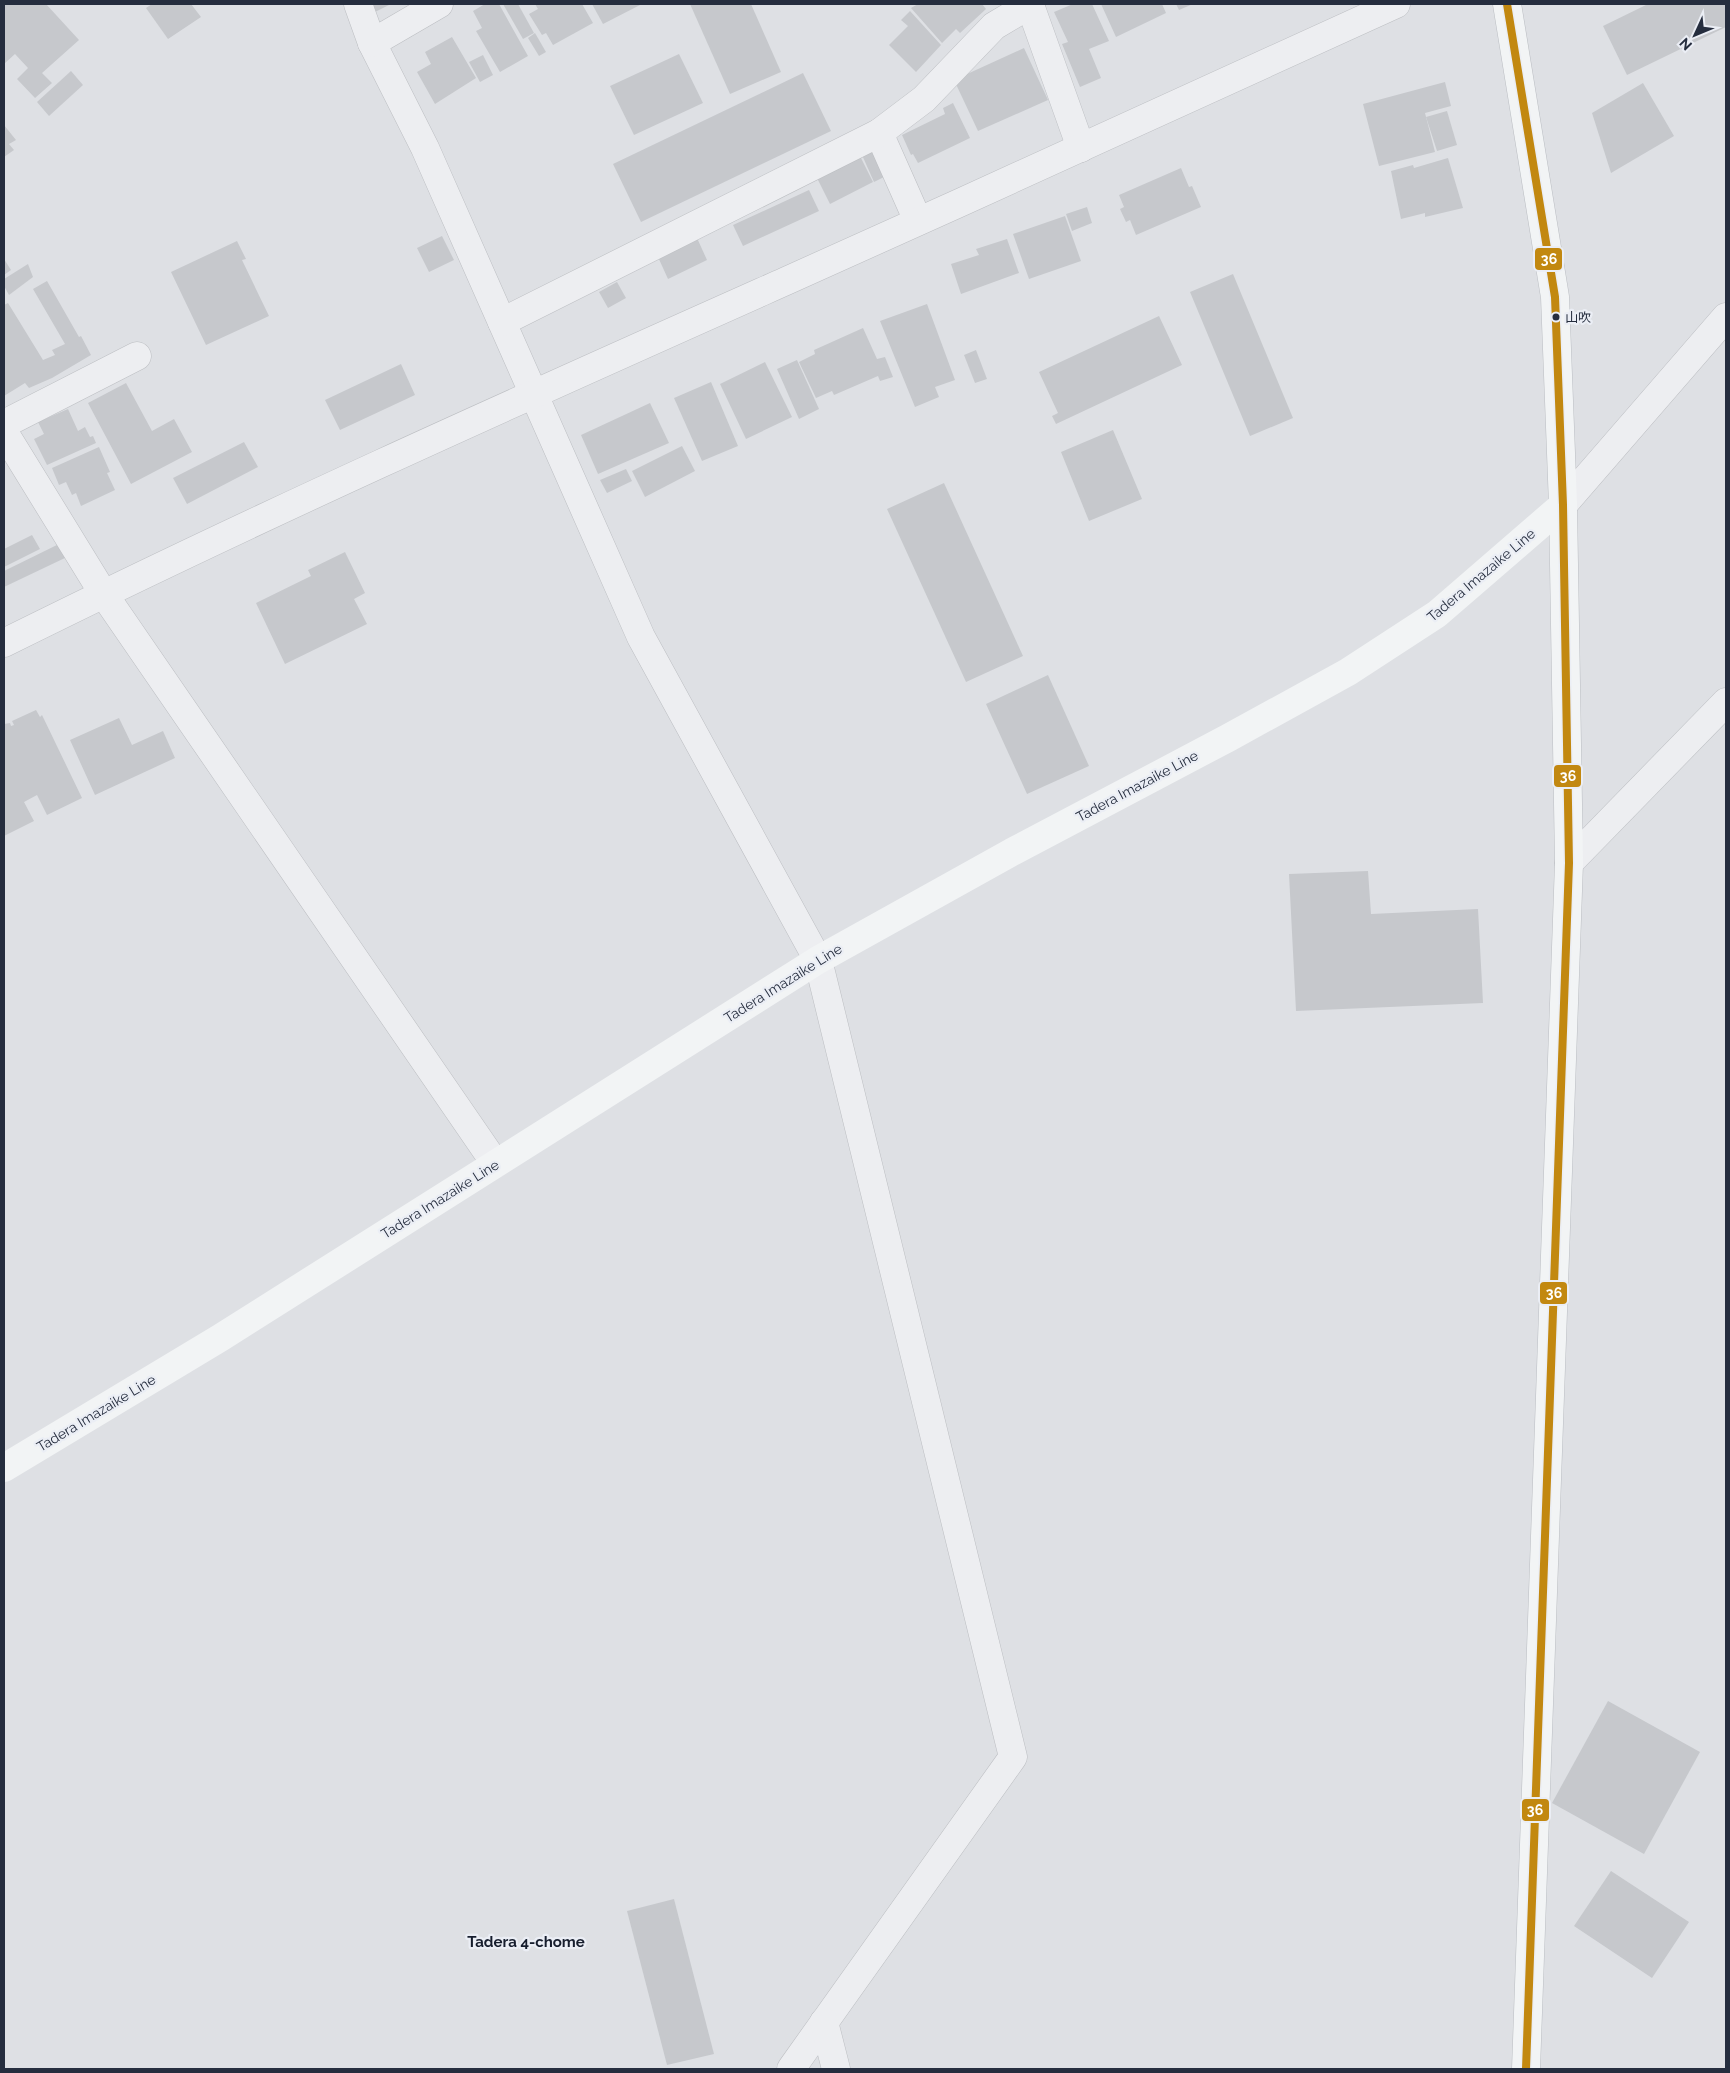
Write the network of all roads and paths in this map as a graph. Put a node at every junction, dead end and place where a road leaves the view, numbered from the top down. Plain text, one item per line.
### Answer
1 (358, 4) edge
2 (439, 4) edge
3 (1031, 4) edge
4 (1396, 4) edge
5 (1507, 4) edge
6 (372, 43) junction
7 (879, 133) junction
8 (1081, 148) junction
9 (918, 221) junction
10 (1726, 317) edge
11 (502, 322) junction
12 (137, 356) dead end
13 (532, 393) junction
14 (4, 424) edge
15 (4, 432) edge
16 (1563, 505) junction
17 (104, 593) junction
18 (4, 643) edge
19 (1726, 702) edge
20 (1569, 863) junction
21 (818, 960) junction
22 (496, 1163) junction
23 (4, 1468) edge
24 (824, 2022) junction
25 (791, 2069) edge
26 (836, 2069) edge
27 (1526, 2069) edge

1 - 6 street
2 - 6 street
3 - 7 street
3 - 8 street
4 - 8 street
5 - 16 main road
6 - 11 street
7 - 9 street
7 - 11 street
8 - 9 street
9 - 13 street
10 - 16 street
11 - 13 street
12 - 14 street
13 - 17 street
13 - 21 street
15 - 17 street
16 - 20 main road
16 - 21 main road, Tadera Imazaike Line
17 - 18 street
17 - 22 street
19 - 20 street
20 - 27 main road
21 - 22 main road, Tadera Imazaike Line
21 - 24 street
22 - 23 main road, Tadera Imazaike Line
24 - 25 street
24 - 26 street

